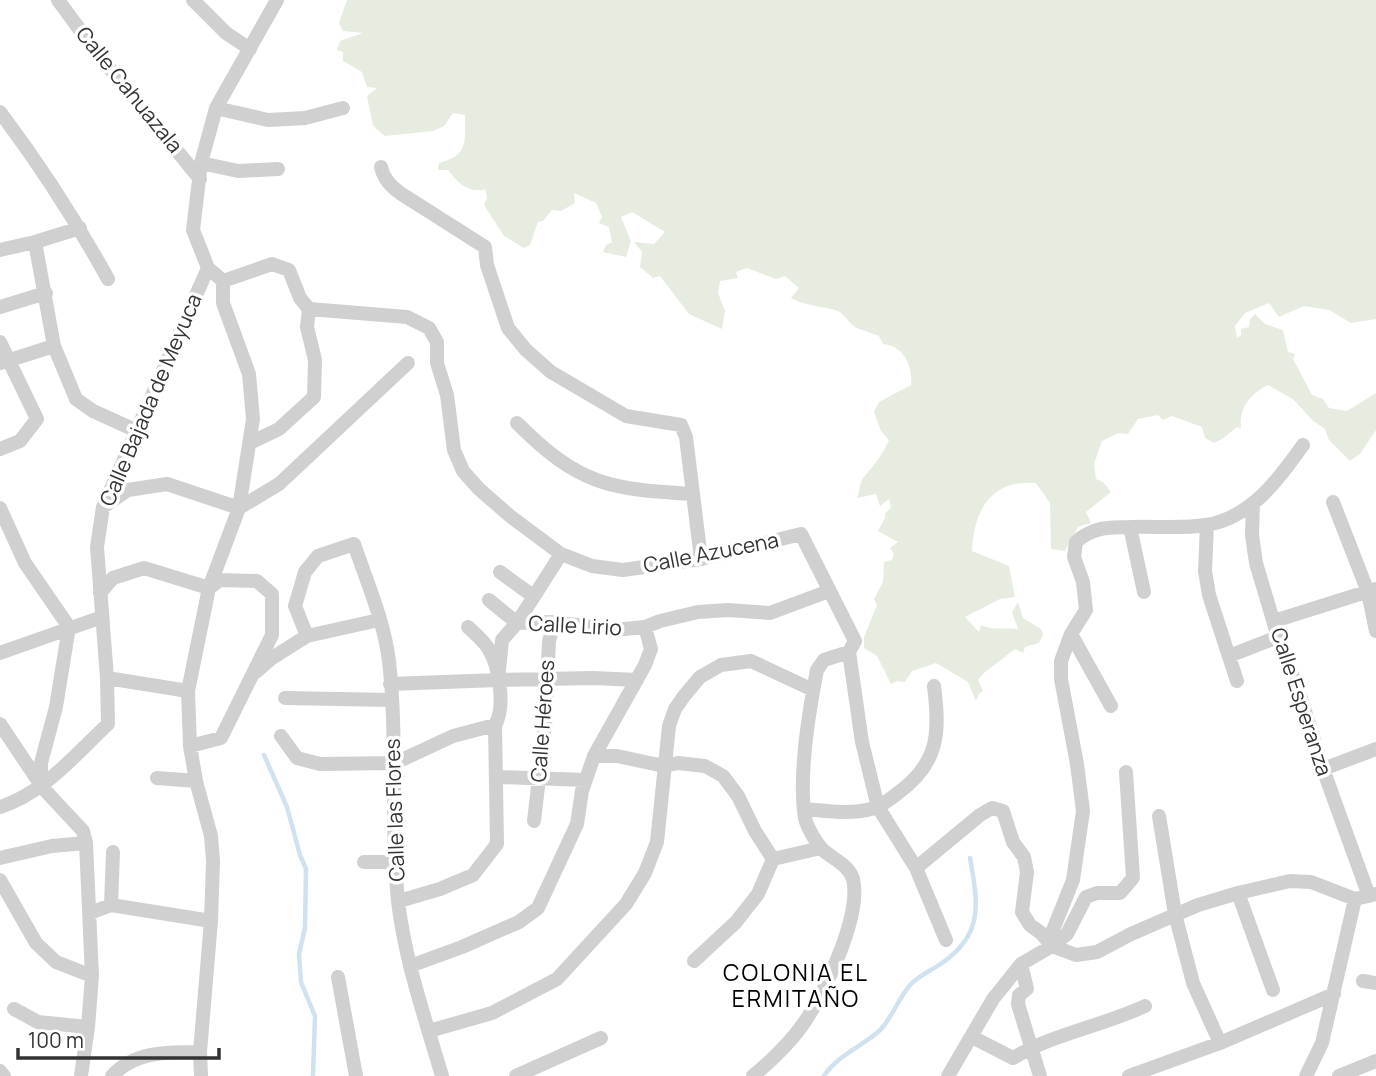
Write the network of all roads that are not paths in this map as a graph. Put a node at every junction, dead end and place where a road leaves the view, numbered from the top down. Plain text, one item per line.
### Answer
1 (58, 0) edge
2 (192, 0) edge
3 (277, 0) edge
4 (250, 50) junction
5 (216, 108) junction
6 (343, 108) dead end
7 (0, 112) edge
8 (201, 163) junction
9 (381, 167) dead end
10 (278, 169) dead end
11 (200, 179) junction
12 (80, 228) junction
13 (35, 242) junction
14 (0, 250) edge
15 (208, 268) junction
16 (108, 279) dead end
17 (223, 281) junction
18 (46, 293) junction
19 (0, 307) edge
20 (309, 309) junction
21 (0, 342) edge
22 (54, 346) junction
23 (4, 361) edge
24 (408, 363) dead end
25 (517, 423) dead end
26 (135, 430) junction
27 (250, 443) junction
28 (1303, 444) dead end
29 (0, 449) edge
30 (692, 494) junction
31 (1333, 502) dead end
32 (1253, 503) junction
33 (103, 507) junction
34 (0, 508) edge
35 (239, 508) junction
36 (1207, 525) junction
37 (1130, 527) junction
38 (561, 554) junction
39 (701, 559) junction
40 (500, 572) dead end
41 (209, 587) junction
42 (1372, 590) edge
43 (829, 591) junction
44 (1144, 592) dead end
45 (100, 593) junction
46 (533, 596) junction
47 (489, 600) dead end
48 (102, 617) junction
49 (380, 620) junction
50 (1274, 621) junction
51 (555, 622) junction
52 (517, 623) junction
53 (468, 626) dead end
54 (69, 627) junction
55 (645, 628) junction
56 (1376, 631) edge
57 (1071, 634) junction
58 (307, 636) junction
59 (1278, 638) junction
60 (849, 652) junction
61 (0, 653) edge
62 (1229, 656) junction
63 (107, 678) junction
64 (250, 678) junction
65 (547, 679) junction
66 (498, 680) junction
67 (637, 680) junction
68 (1237, 681) dead end
69 (390, 684) junction
70 (934, 686) dead end
71 (813, 690) junction
72 (188, 691) junction
73 (285, 698) dead end
74 (391, 700) junction
75 (1111, 706) dead end
76 (0, 724) edge
77 (495, 725) junction
78 (281, 736) dead end
79 (190, 746) junction
80 (1376, 749) edge
81 (594, 757) junction
82 (395, 763) junction
83 (664, 766) junction
84 (1323, 769) junction
85 (1126, 772) dead end
86 (497, 777) junction
87 (157, 778) dead end
88 (540, 778) junction
89 (586, 780) junction
90 (196, 781) junction
91 (41, 786) junction
92 (0, 807) edge
93 (878, 807) junction
94 (805, 809) junction
95 (1159, 816) dead end
96 (534, 821) dead end
97 (86, 844) junction
98 (821, 848) junction
99 (113, 852) dead end
100 (0, 858) edge
101 (773, 859) junction
102 (364, 862) dead end
103 (396, 862) junction
104 (916, 868) junction
105 (0, 880) edge
106 (1238, 893) junction
107 (1367, 896) edge
108 (398, 901) junction
109 (111, 905) junction
110 (90, 913) junction
111 (1175, 914) junction
112 (211, 921) junction
113 (946, 940) dead end
114 (1052, 946) junction
115 (694, 961) dead end
116 (1021, 964) junction
117 (410, 966) junction
118 (92, 976) junction
119 (338, 977) dead end
120 (1273, 990) dead end
121 (1334, 994) junction
122 (1144, 1006) dead end
123 (14, 1009) dead end
124 (88, 1027) junction
125 (429, 1031) junction
126 (972, 1037) junction
127 (601, 1038) dead end
128 (1220, 1042) junction
129 (1031, 1048) junction
130 (200, 1052) junction
131 (1376, 1061) edge
132 (0, 1070) edge
133 (1357, 1072) edge
134 (4, 1076) edge
135 (81, 1076) edge
136 (112, 1076) edge
137 (201, 1076) edge
138 (356, 1076) edge
139 (442, 1076) edge
140 (516, 1076) edge
141 (753, 1076) edge
142 (948, 1076) edge
143 (1040, 1076) edge
144 (1129, 1076) edge
145 (1306, 1076) edge
146 (1339, 1076) edge

1 - 11 street, Calle Cahuazala
2 - 4 street
3 - 4 street
4 - 5 street
5 - 6 street
5 - 8 street
7 - 12 street
8 - 10 street
8 - 11 street
9 - 30 street
11 - 15 street
12 - 13 street
12 - 16 street
13 - 14 street
13 - 18 street
15 - 17 street
15 - 26 street, Calle Bajada de Meyuca
17 - 20 street
17 - 27 street
18 - 19 street
18 - 22 street
20 - 27 street
20 - 38 street, Calle Azucena
21 - 23 street
22 - 23 street
22 - 26 street
23 - 29 street
24 - 35 street
25 - 30 street
26 - 33 street, Calle Bajada de Meyuca
27 - 35 street
28 - 32 street
30 - 39 street
31 - 42 street
32 - 36 street
32 - 50 street, Calle Esperanza
33 - 35 street
33 - 45 street, Calle Bajada de Meyuca
34 - 54 street
35 - 41 street
36 - 37 street
36 - 62 street
37 - 44 street
37 - 57 street
38 - 39 street, Calle Azucena
38 - 46 street
39 - 43 street, Calle Azucena
40 - 46 street
41 - 45 street
41 - 64 street
41 - 72 street
42 - 50 street
42 - 56 street
43 - 55 street, Calle Lirio
43 - 60 street
45 - 48 street, Calle Bajada de Meyuca
46 - 52 street
47 - 52 street, Calle Lirio
48 - 54 street
48 - 63 street, Calle Bajada de Meyuca
49 - 58 street
49 - 58 street, Calle las Flores
49 - 69 street, Calle las Flores
50 - 59 street, Calle Esperanza
51 - 52 street, Calle Lirio
51 - 55 street, Calle Lirio
51 - 65 street, Calle Héroes
52 - 66 street
53 - 66 street
54 - 61 street
54 - 91 street
55 - 67 street
57 - 75 street
57 - 114 street
58 - 64 street
59 - 62 street
59 - 84 street, Calle Esperanza
60 - 71 street
60 - 93 street
62 - 68 street
63 - 72 street
63 - 91 street, Calle Bajada de Meyuca
64 - 79 street
65 - 66 street
65 - 67 street
65 - 88 street, Calle Héroes
66 - 69 street
66 - 77 street
67 - 81 street
69 - 74 street, Calle las Flores
70 - 93 street
71 - 83 street
71 - 94 street
72 - 79 street
73 - 74 street
74 - 82 street, Calle las Flores
76 - 91 street
77 - 82 street
77 - 86 street
78 - 82 street
79 - 90 street
80 - 84 street
81 - 83 street
81 - 89 street
82 - 103 street, Calle las Flores
83 - 101 street
83 - 125 street
84 - 107 street, Calle Esperanza
85 - 114 street
86 - 88 street
86 - 108 street
87 - 90 street
88 - 89 street
88 - 96 street, Calle Héroes
89 - 117 street
90 - 112 street
91 - 92 street, Calle Bajada de Meyuca
91 - 97 street
93 - 94 street
93 - 104 street
94 - 98 street
95 - 111 street
97 - 100 street
97 - 110 street
98 - 101 street
98 - 141 street
99 - 109 street
101 - 115 street
102 - 103 street
103 - 108 street, Calle las Flores
104 - 113 street
104 - 114 street
105 - 118 street
106 - 107 street
106 - 111 street
106 - 120 street
107 - 121 street
108 - 117 street, Calle las Flores
109 - 110 street
109 - 112 street
110 - 118 street
111 - 114 street
111 - 128 street
112 - 130 street
114 - 116 street
116 - 126 street
116 - 129 street
117 - 125 street, Calle las Flores
118 - 124 street
119 - 138 street
121 - 128 street
121 - 145 street
122 - 129 street
123 - 124 street
124 - 135 street
125 - 139 street, Calle las Flores
126 - 129 street
126 - 142 street
127 - 140 street
128 - 144 street
129 - 143 street
130 - 136 street
130 - 137 street
131 - 133 street
132 - 134 street
133 - 146 street

